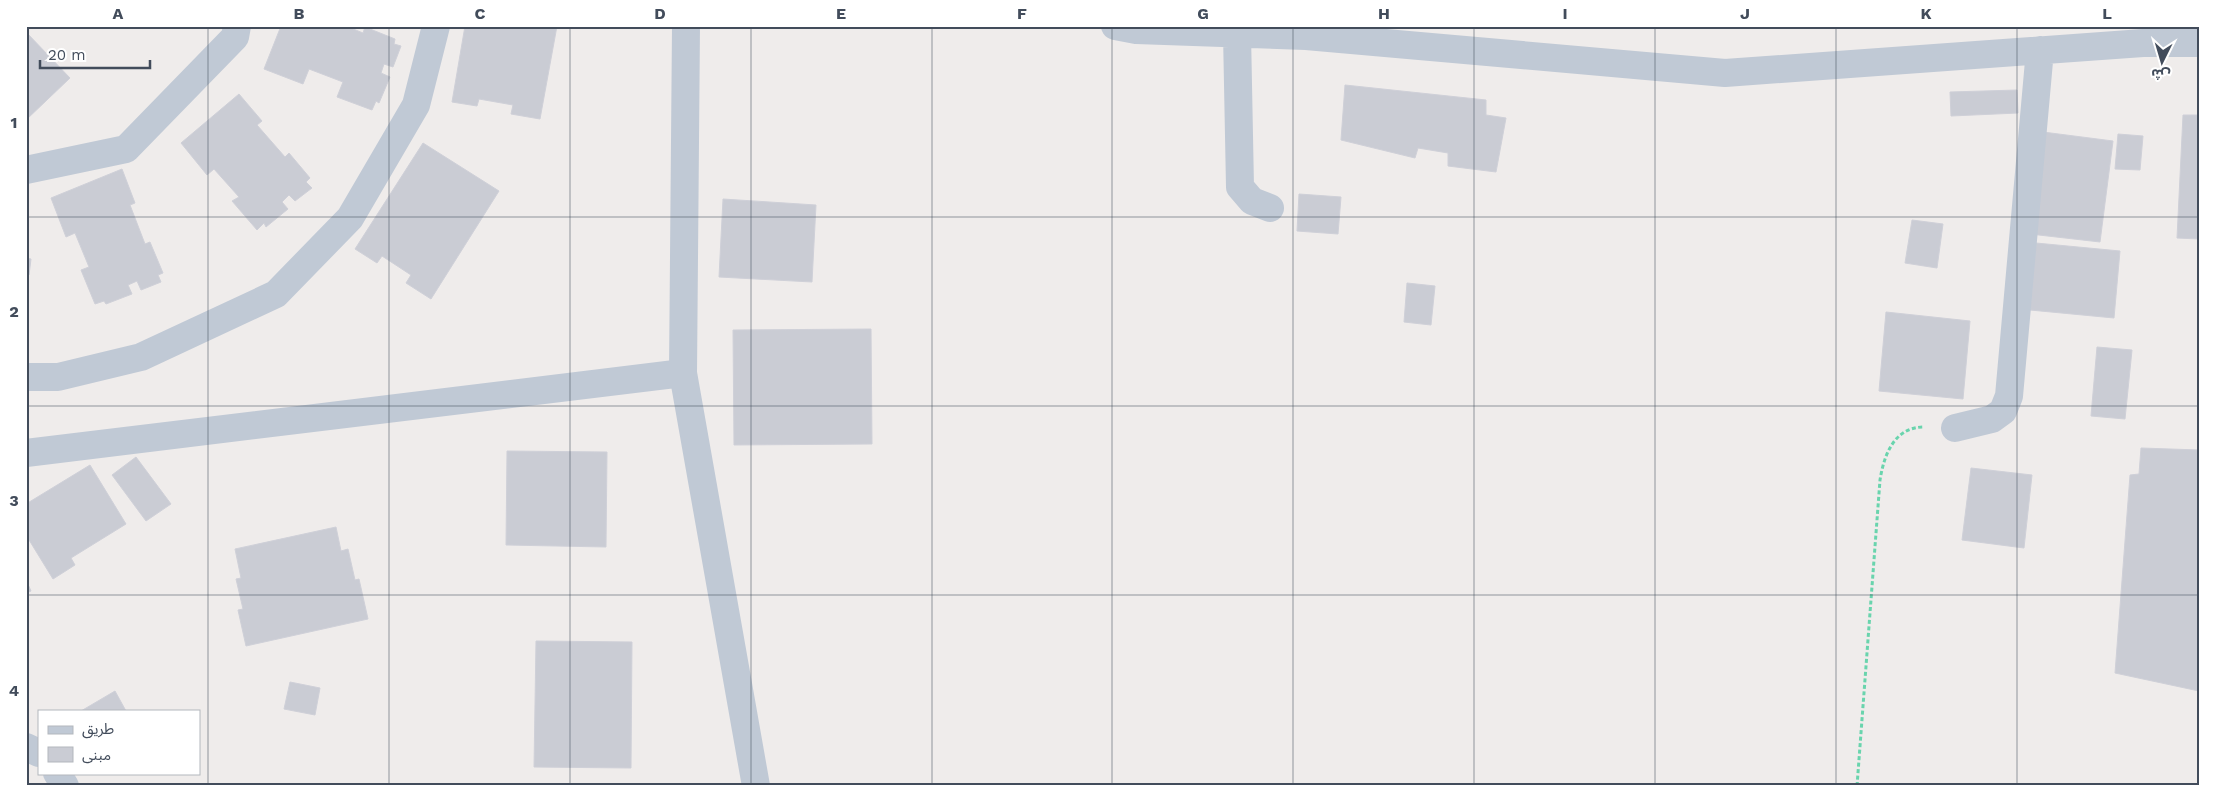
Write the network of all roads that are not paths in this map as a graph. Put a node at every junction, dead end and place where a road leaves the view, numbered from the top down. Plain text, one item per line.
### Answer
1 (236, 26) edge
2 (436, 26) edge
3 (686, 26) edge
4 (1115, 26) edge
5 (1237, 33) junction
6 (2199, 43) edge
7 (2040, 50) junction
8 (26, 170) edge
9 (1270, 208) dead end
10 (683, 373) junction
11 (26, 377) edge
12 (1955, 428) road end
13 (26, 453) edge
14 (26, 747) edge
15 (38, 753) edge
16 (58, 774) edge
17 (65, 786) edge
18 (756, 786) edge

1 - 8 street
2 - 11 street
3 - 10 street
4 - 5 street
5 - 7 street
5 - 9 street
6 - 7 street
7 - 12 street
10 - 13 street
10 - 18 street
14 - 15 street
16 - 17 street

